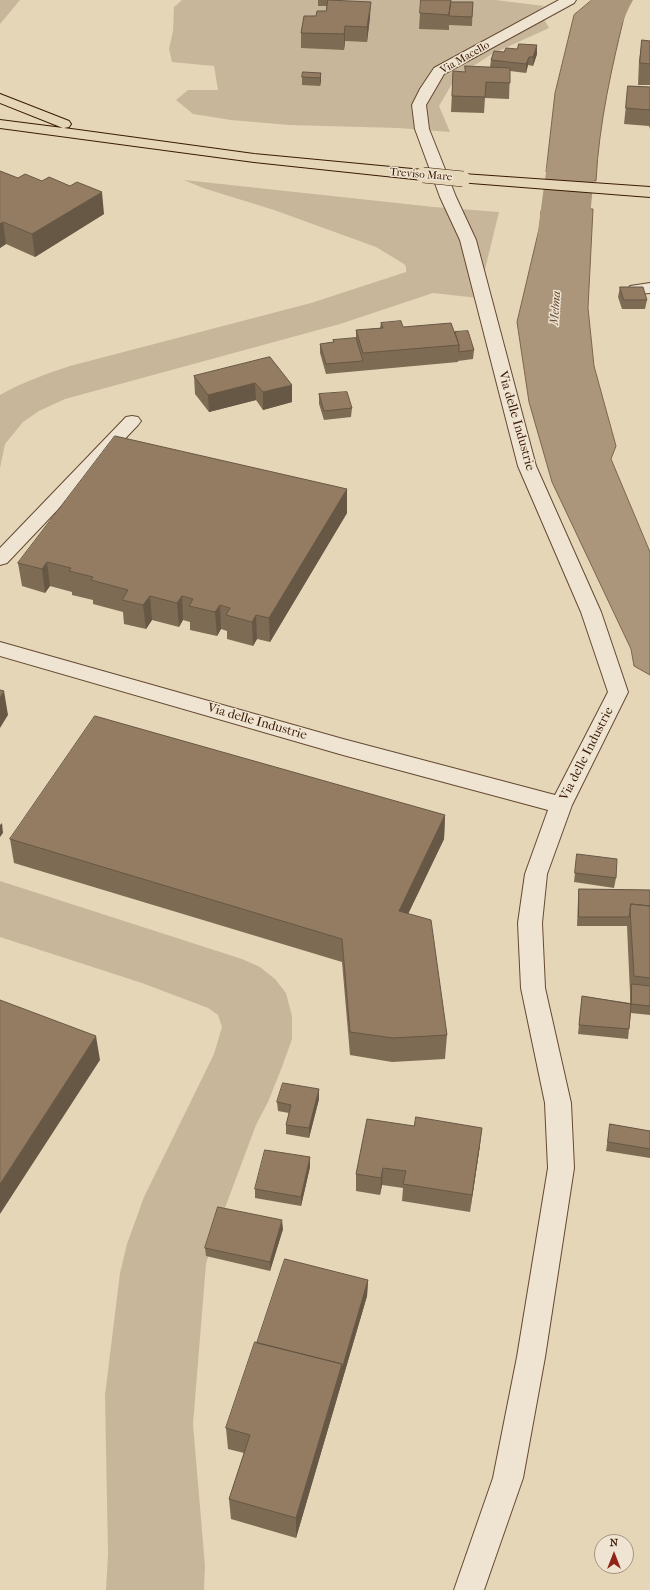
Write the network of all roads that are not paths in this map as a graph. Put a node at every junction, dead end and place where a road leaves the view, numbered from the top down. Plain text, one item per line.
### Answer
1 (569, 0) edge
2 (0, 98) edge
3 (0, 124) edge
4 (0, 127) edge
5 (37, 129) junction
6 (113, 140) junction
7 (431, 155) joint
8 (650, 192) edge
9 (132, 422) dead end
10 (0, 559) edge
11 (0, 649) edge
12 (561, 805) junction
13 (469, 1590) edge

1 - 7 street, Via Macello
2 - 6 highway
3 - 5 highway
4 - 5 highway
5 - 6 highway
6 - 8 highway, Treviso Mare, bridge
7 - 12 street, Via delle Industrie
9 - 10 street
11 - 12 street, Via delle Industrie
12 - 13 street

